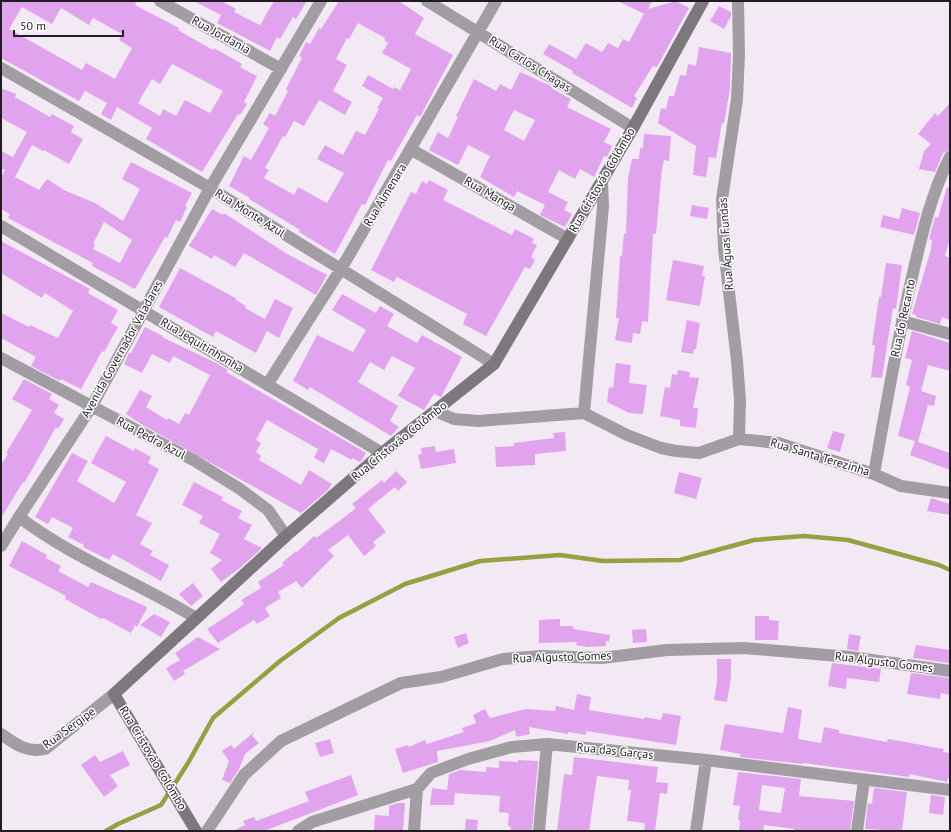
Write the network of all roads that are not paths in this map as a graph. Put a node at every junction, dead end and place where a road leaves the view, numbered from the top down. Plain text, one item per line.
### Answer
1 (160, 1) edge
2 (321, 1) edge
3 (427, 1) edge
4 (496, 1) edge
5 (702, 1) edge
6 (738, 1) edge
7 (478, 32) junction
8 (1, 68) edge
9 (281, 69) junction
10 (633, 128) junction
11 (412, 150) junction
12 (949, 163) edge
13 (602, 181) junction
14 (210, 188) junction
15 (1, 226) edge
16 (568, 238) junction
17 (341, 269) junction
18 (144, 311) junction
19 (902, 321) junction
20 (950, 334) edge
21 (1, 358) edge
22 (494, 364) junction
23 (267, 385) junction
24 (92, 406) junction
25 (435, 411) junction
26 (584, 413) junction
27 (739, 439) junction
28 (382, 453) junction
29 (874, 474) junction
30 (950, 494) edge
31 (20, 517) junction
32 (286, 536) junction
33 (1, 546) edge
34 (196, 618) junction
35 (950, 671) edge
36 (114, 694) junction
37 (1, 734) edge
38 (547, 744) junction
39 (706, 760) junction
40 (864, 780) junction
41 (417, 789) junction
42 (950, 790) edge
43 (196, 831) edge
44 (208, 831) edge
45 (298, 831) edge
46 (414, 831) edge
47 (539, 831) edge
48 (696, 831) edge
49 (857, 831) edge

1 - 9 street, Rua Jordania
2 - 9 street, Avenida Governador Valadares
3 - 7 street, Rua Carlos Chagas
4 - 7 street, Rua Almenara
5 - 10 street, Rua Cristovão Colômbo
6 - 27 street, Rua Águas Fundas
7 - 10 street, Rua Carlos Chagas
7 - 11 street, Rua Almenara
8 - 14 street, Rua Monte Azul
9 - 14 street, Avenida Governador Valadares
10 - 13 street, Rua Cristovão Colômbo
11 - 16 street, Rua Manga
11 - 17 street, Rua Almenara
12 - 19 street, Rua do Recanto
13 - 16 street, Rua Cristovão Colômbo
13 - 26 street
14 - 17 street, Rua Monte Azul
14 - 18 street, Avenida Governador Valadares
15 - 18 street, Rua Jequitinhonha
16 - 22 street, Rua Cristovão Colômbo
17 - 22 street, Rua Monte Azul
17 - 23 street, Rua Almenara
18 - 23 street, Rua Jequitinhonha
18 - 24 street, Avenida Governador Valadares
19 - 20 street
19 - 29 street, Rua do Recanto
21 - 24 street, Rua Pedra Azul
22 - 25 street, Rua Cristovão Colômbo
23 - 28 street, Rua Jequitinhonha
24 - 31 street, Avenida Governador Valadares
24 - 32 street, Rua Pedra Azul
25 - 26 street
25 - 28 street, Rua Cristovão Colômbo
26 - 27 street, Rua Santa Terezinha
27 - 29 street, Rua Santa Terezinha
28 - 32 street, Rua Cristovão Colômbo
29 - 30 street, Rua Santa Terezinha
31 - 33 street, Avenida Governador Valadares
31 - 34 street
32 - 34 street, Rua Cristovão Colômbo
34 - 36 street, Rua Cristovão Colômbo
35 - 44 street, Rua Algusto Gomes
36 - 37 street, Rua Sergipe
36 - 43 street, Rua Cristovão Colômbo
38 - 39 street, Rua das Garças
38 - 41 street, Rua das Garças
38 - 47 street
39 - 40 street, Rua das Garças
39 - 48 street
40 - 42 street, Rua das Garças
40 - 49 street
41 - 45 street
41 - 46 street

